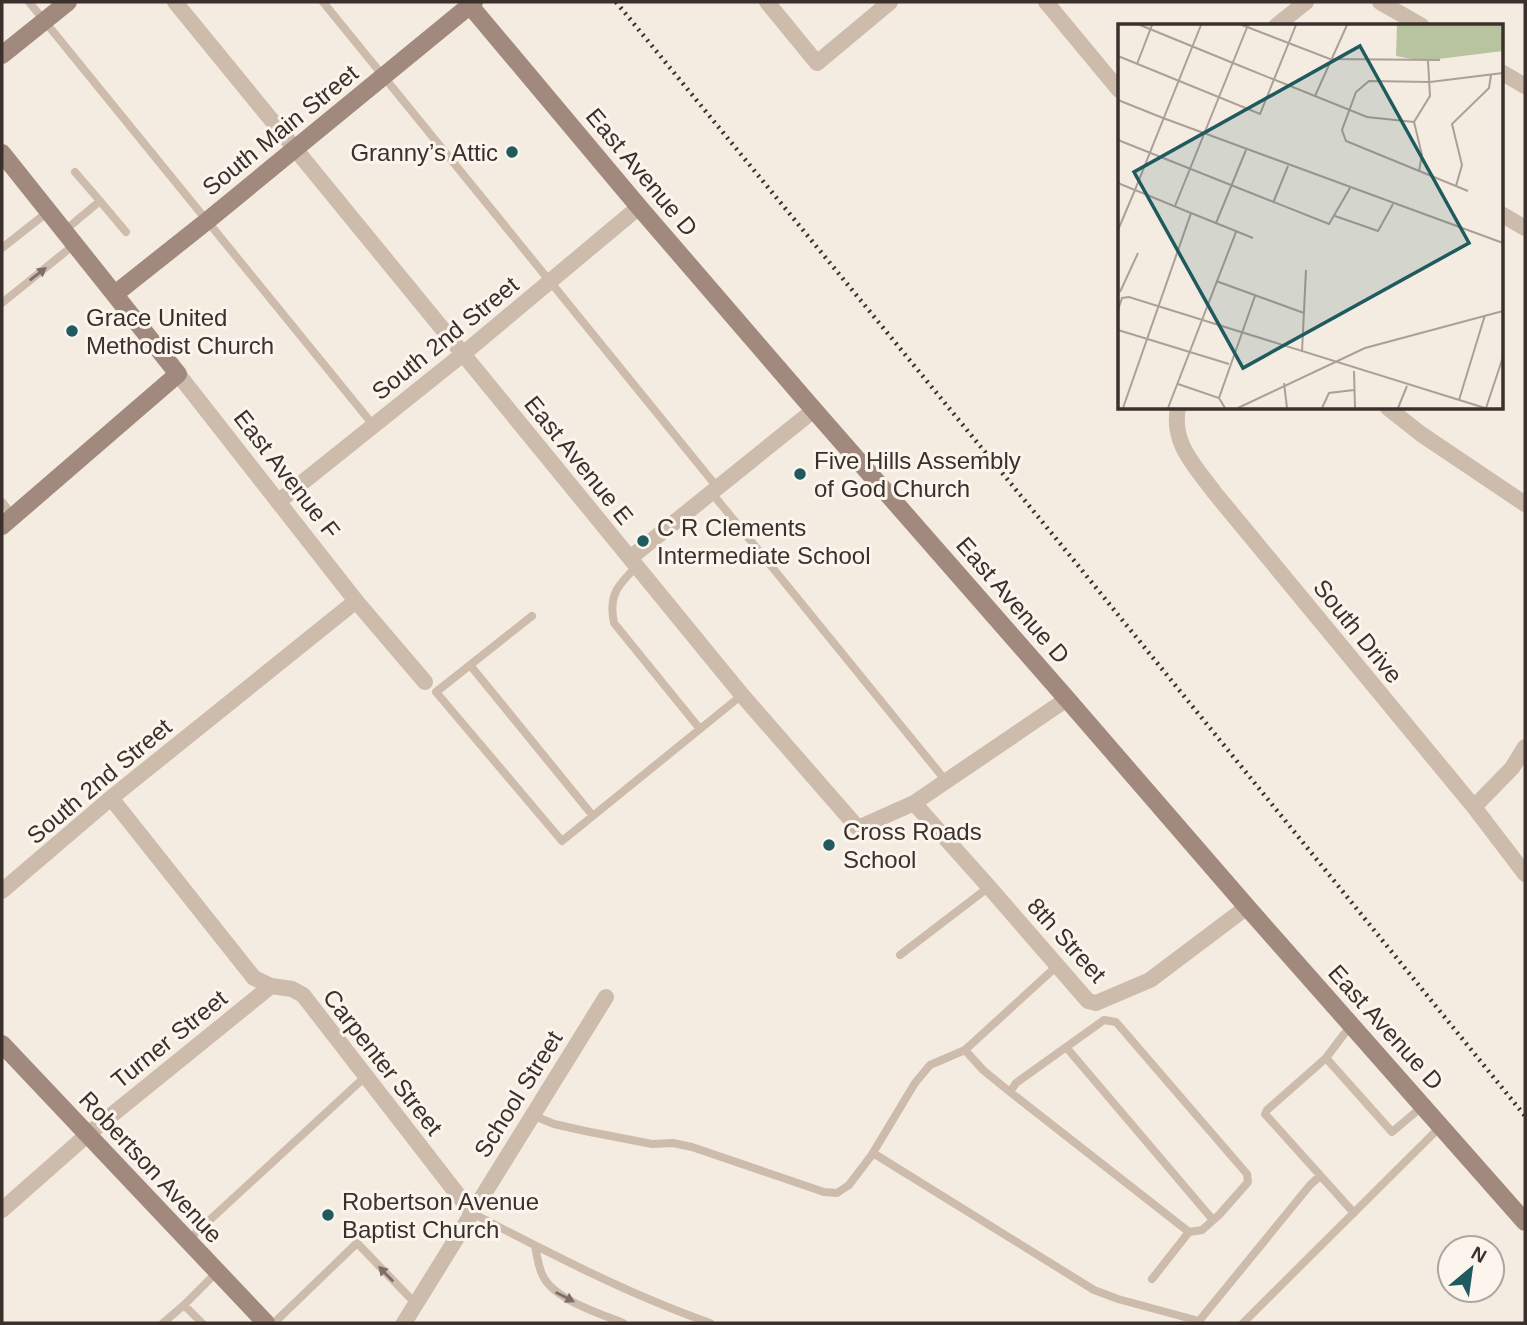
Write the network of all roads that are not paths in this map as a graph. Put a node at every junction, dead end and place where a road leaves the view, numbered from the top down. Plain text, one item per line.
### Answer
1 (29, 2) edge
2 (68, 2) edge
3 (175, 2) edge
4 (323, 2) edge
5 (767, 2) edge
6 (890, 2) edge
7 (1046, 2) edge
8 (1306, 2) edge
9 (1380, 2) edge
10 (470, 3) edge
11 (44, 21) junction
12 (1278, 24) edge
13 (1418, 24) edge
14 (2, 55) edge
15 (1502, 73) edge
16 (384, 77) junction
17 (1525, 86) edge
18 (1118, 89) edge
19 (295, 149) junction
20 (2, 153) edge
21 (75, 172) dead end
22 (100, 201) junction
23 (639, 206) junction
24 (49, 211) junction
25 (1502, 215) edge
26 (207, 221) junction
27 (1525, 228) edge
28 (126, 232) dead end
29 (70, 238) junction
30 (2, 248) edge
31 (550, 282) junction
32 (115, 294) junction
33 (2, 303) edge
34 (463, 355) junction
35 (178, 374) junction
36 (814, 410) junction
37 (1178, 410) edge
38 (1391, 410) edge
39 (374, 426) junction
40 (714, 490) junction
41 (278, 502) junction
42 (1525, 504) edge
43 (6, 514) edge
44 (633, 562) junction
45 (356, 601) junction
46 (532, 616) dead end
47 (470, 665) junction
48 (425, 682) dead end
49 (742, 695) junction
50 (1068, 699) junction
51 (701, 729) junction
52 (1525, 747) edge
53 (946, 780) junction
54 (111, 798) junction
55 (914, 803) junction
56 (1474, 807) junction
57 (593, 816) junction
58 (1525, 874) edge
59 (989, 887) junction
60 (2, 891) edge
61 (1247, 907) junction
62 (900, 956) dead end
63 (1058, 965) junction
64 (271, 986) junction
65 (606, 997) dead end
66 (1352, 1026) junction
67 (2, 1044) edge
68 (1066, 1047) junction
69 (965, 1050) junction
70 (1326, 1058) junction
71 (366, 1076) junction
72 (1010, 1092) junction
73 (1423, 1106) junction
74 (532, 1115) junction
75 (1441, 1126) junction
76 (87, 1135) junction
77 (873, 1153) junction
78 (1320, 1176) junction
79 (2, 1210) edge
80 (472, 1213) junction
81 (1354, 1213) junction
82 (1213, 1220) junction
83 (1525, 1222) edge
84 (1189, 1232) junction
85 (187, 1241) junction
86 (535, 1246) junction
87 (217, 1272) junction
88 (1152, 1279) dead end
89 (184, 1304) junction
90 (416, 1304) junction
91 (1200, 1322) edge
92 (163, 1323) edge
93 (202, 1323) edge
94 (266, 1323) edge
95 (274, 1323) edge
96 (404, 1323) edge
97 (623, 1323) edge
98 (710, 1323) edge
99 (1243, 1323) edge

1 - 11 lane
2 - 11 main road
3 - 19 street, East Avenue E
4 - 16 lane
5 - 6 street
7 - 18 street
8 - 12 street
9 - 13 street
10 - 16 main road, South Main Street
10 - 23 main road, East Avenue D
11 - 14 main road
11 - 26 lane
15 - 17 street
16 - 19 main road, South Main Street
16 - 31 lane
19 - 26 main road, South Main Street
19 - 34 street, East Avenue E
20 - 24 main road, East Avenue F
21 - 22 lane
22 - 28 lane
22 - 29 lane
23 - 31 street, South 2nd Street
23 - 36 main road, East Avenue D
24 - 29 main road, East Avenue F
24 - 30 lane
25 - 27 street
26 - 32 main road, South Main Street
26 - 39 lane
29 - 32 main road, East Avenue F
33 -> 29 lane
31 - 34 street, South 2nd Street
31 - 40 lane
32 - 35 main road, East Avenue F
34 - 39 street, South 2nd Street
34 - 44 street, East Avenue E
35 - 41 street, East Avenue F
35 - 43 main road
36 - 40 street
36 - 50 main road, East Avenue D
37 - 56 street, South Drive
38 - 42 street
39 - 41 street, South 2nd Street
40 - 44 street
40 - 53 lane
41 - 45 street, East Avenue F
44 - 49 street, East Avenue E
44 - 51 lane
45 - 48 street, East Avenue F
45 - 54 street, South 2nd Street
46 - 47 lane
47 - 57 lane
47 - 57 lane
49 - 51 lane
49 - 55 street, East Avenue E
50 - 53 street
50 - 61 main road, East Avenue D
51 - 57 lane
52 - 56 street
53 - 55 street
54 - 60 street, South 2nd Street
54 - 64 street, Carpenter Street
55 - 59 street, 8th Street
56 - 58 street, South Drive
59 - 62 lane
59 - 63 street, 8th Street
61 - 63 street, 8th Street
61 - 66 main road, East Avenue D
63 - 69 lane
64 - 71 street, Carpenter Street
64 - 76 street, Turner Street
65 - 74 street, School Street
66 - 70 lane
66 - 73 main road, East Avenue D
67 - 76 main road, Robertson Avenue
68 - 72 lane
68 - 82 lane
68 - 82 lane
69 - 72 lane
69 - 77 lane
70 - 73 lane
70 - 78 lane
71 - 80 street, Carpenter Street
71 - 85 lane
72 - 84 lane
73 - 75 main road, East Avenue D
74 - 77 lane
74 - 80 street, School Street
75 - 81 lane
75 - 83 main road, East Avenue D
76 - 79 street, Turner Street
76 - 85 main road, Robertson Avenue
77 - 91 lane
78 - 81 lane
78 - 91 lane
80 - 86 lane
80 - 90 street, School Street
81 - 99 lane
82 - 84 lane
84 - 88 lane
85 - 87 main road, Robertson Avenue
86 -> 97 lane
86 - 98 lane
87 - 89 lane
87 - 94 main road, Robertson Avenue
89 - 92 lane
89 - 93 lane
90 -> 95 lane
90 - 96 street, School Street

